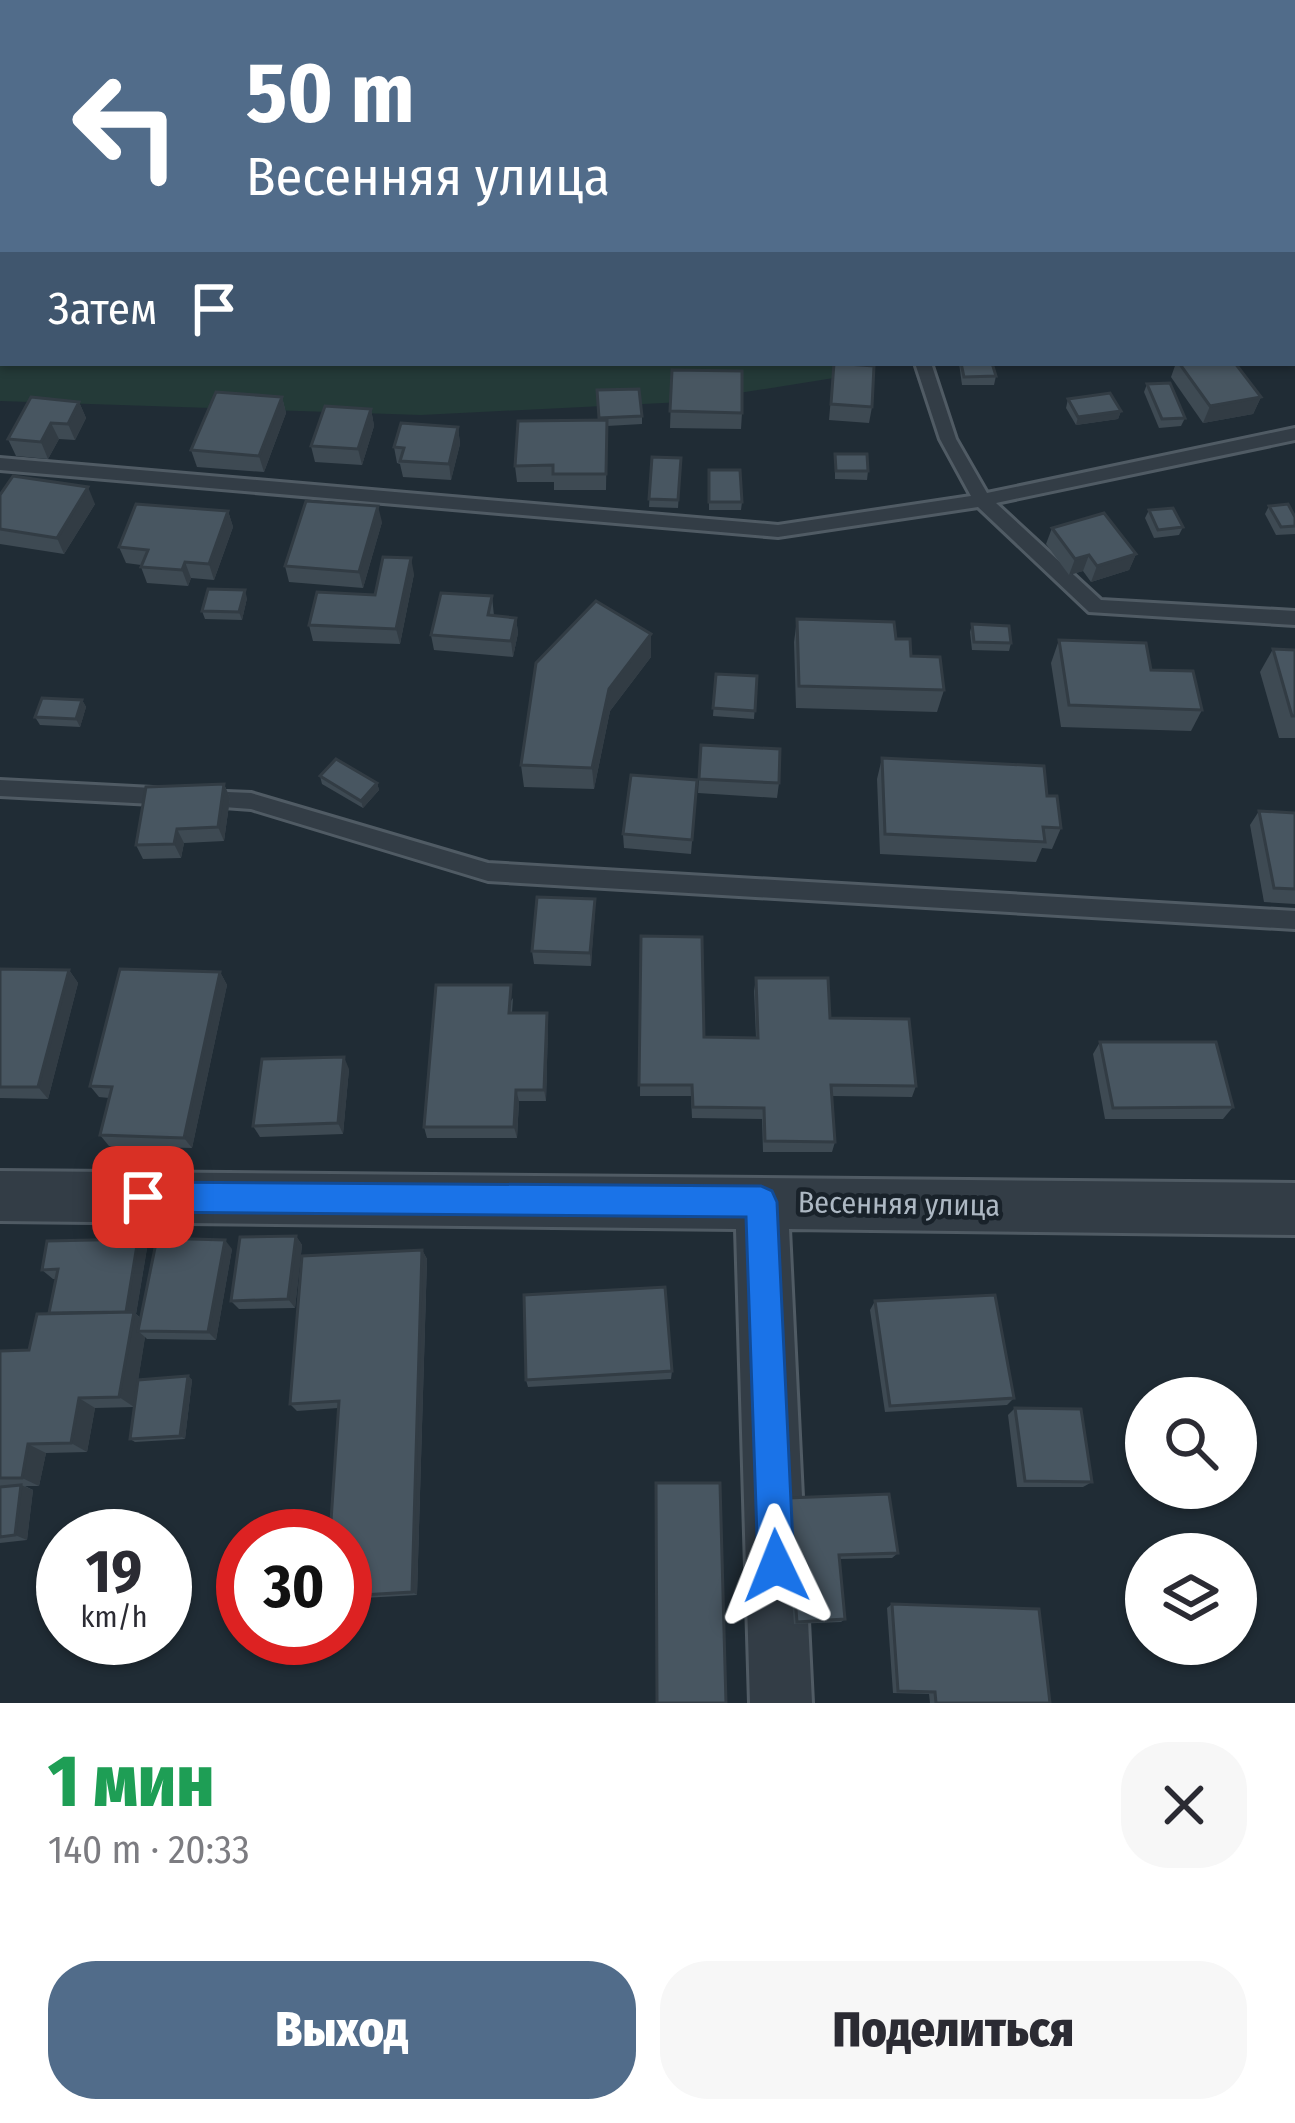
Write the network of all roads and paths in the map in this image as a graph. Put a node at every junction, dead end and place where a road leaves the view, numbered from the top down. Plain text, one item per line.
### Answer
1 (924, 366) edge
2 (1295, 434) edge
3 (0, 464) edge
4 (982, 500) junction
5 (1295, 618) edge
6 (0, 788) edge
7 (1295, 920) edge
8 (0, 1196) edge
9 (761, 1202) junction
10 (1295, 1209) edge
11 (781, 1703) edge

1 - 4 lane
2 - 4 lane
3 - 4 lane
4 - 5 lane
6 - 7 lane
8 - 9 street, Весенняя улица
9 - 10 street, Весенняя улица
9 - 11 street

